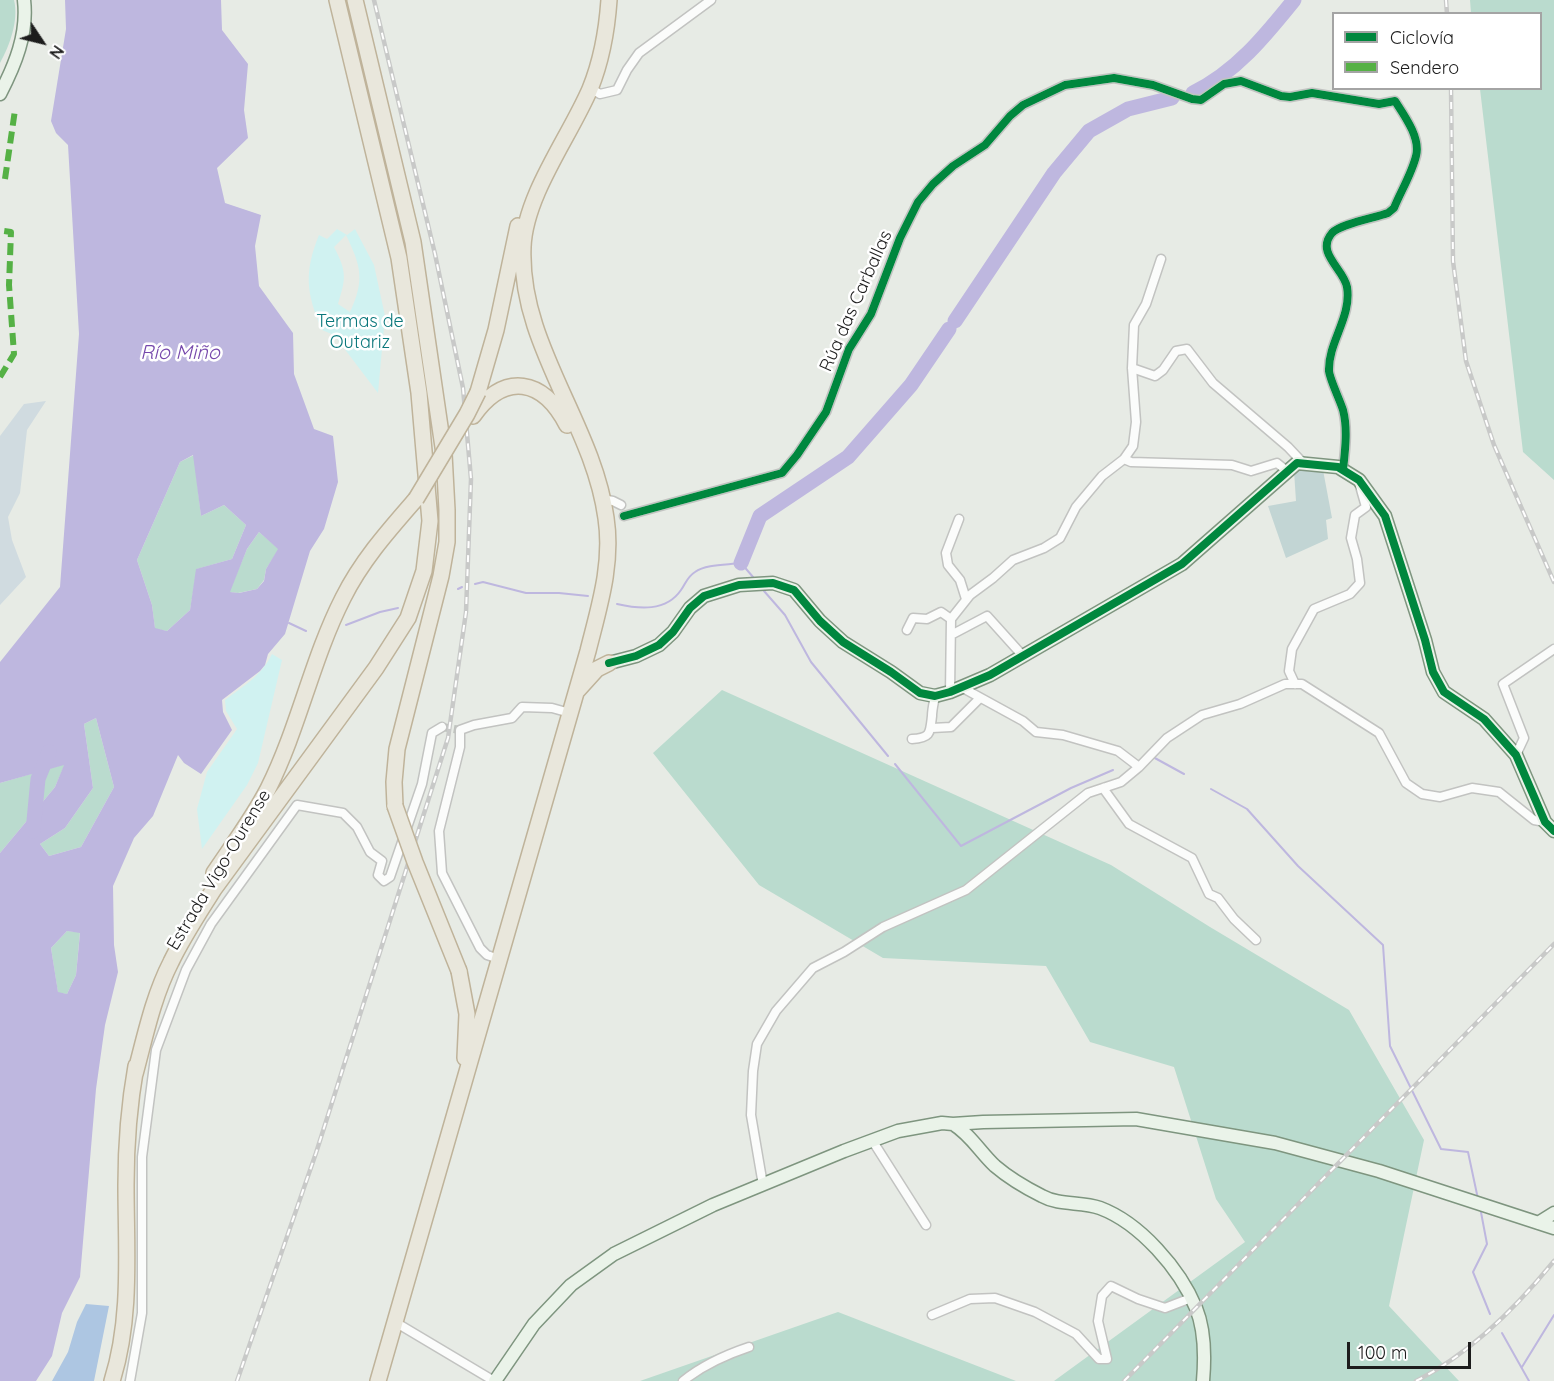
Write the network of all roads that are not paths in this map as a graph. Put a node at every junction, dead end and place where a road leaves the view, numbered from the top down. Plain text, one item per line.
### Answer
1 (24, 0) edge
2 (337, 0) edge
3 (355, 0) edge
4 (602, 0) edge
5 (609, 0) edge
6 (711, 0) edge
7 (590, 88) junction
8 (0, 94) edge
9 (1161, 259) dead end
10 (1132, 368) junction
11 (1124, 459) junction
12 (1304, 464) junction
13 (1343, 470) junction
14 (1287, 471) junction
15 (1358, 480) junction
16 (598, 497) junction
17 (416, 499) junction
18 (621, 505) dead end
19 (624, 516) dead end
20 (959, 519) dead end
21 (966, 599) junction
22 (951, 619) junction
23 (907, 630) dead end
24 (951, 634) junction
25 (1554, 649) edge
26 (588, 651) junction
27 (1023, 656) junction
28 (609, 663) junction
29 (1295, 684) junction
30 (955, 690) junction
31 (576, 692) junction
32 (935, 696) junction
33 (980, 698) junction
34 (570, 713) junction
35 (442, 727) dead end
36 (932, 728) junction
37 (912, 739) dead end
38 (1516, 755) junction
39 (1139, 766) junction
40 (1103, 788) junction
41 (1550, 826) edge
42 (1256, 940) dead end
43 (499, 959) junction
44 (135, 1074) junction
45 (457, 1106) junction
46 (953, 1124) junction
47 (872, 1140) junction
48 (763, 1185) junction
49 (1554, 1213) edge
50 (1538, 1223) junction
51 (926, 1226) dead end
52 (1554, 1228) edge
53 (1191, 1298) junction
54 (933, 1315) dead end
55 (395, 1322) junction
56 (749, 1347) dead end
57 (496, 1380) edge
58 (112, 1381) edge
59 (130, 1381) edge
60 (378, 1381) edge
61 (683, 1381) edge
62 (1203, 1381) edge

1 - 8 street
2 - 44 highway
3 - 45 highway, bridge
4 - 17 highway, bridge
5 - 7 highway
6 - 7 street
7 - 16 highway
9 - 10 street
10 - 11 street
10 - 12 street
11 - 14 street
11 - 21 street
12 - 13 street
12 - 14 street
13 - 15 street
13 - 19 street, Rúa das Carballas
14 - 27 street
15 - 29 street
15 - 38 street
16 - 17 highway, bridge
16 - 18 street
16 - 26 highway
17 - 44 highway, Estrada Vigo-Ourense
20 - 21 street
21 - 22 street
22 - 23 street
22 - 24 street
24 - 27 street
24 - 30 street
25 - 38 street
26 - 28 highway
26 - 31 highway
27 - 30 street
28 - 31 highway
28 - 32 street
29 - 39 street
29 - 41 street
30 - 32 street
30 - 33 street
31 - 34 highway
32 - 36 street
33 - 36 street
33 - 39 street
34 - 43 highway
34 - 43 street
35 - 59 street
36 - 37 street
38 - 41 street
39 - 40 street
40 - 42 street
40 - 48 street
43 - 45 highway
44 - 58 highway, Estrada Vigo-Ourense
45 - 55 highway
46 - 47 street
46 - 50 street
46 - 53 street
47 - 48 street
47 - 51 street
48 - 57 street
49 - 50 street
50 - 52 street
53 - 54 street
53 - 62 street
55 - 57 street
55 - 60 highway
56 - 61 street

